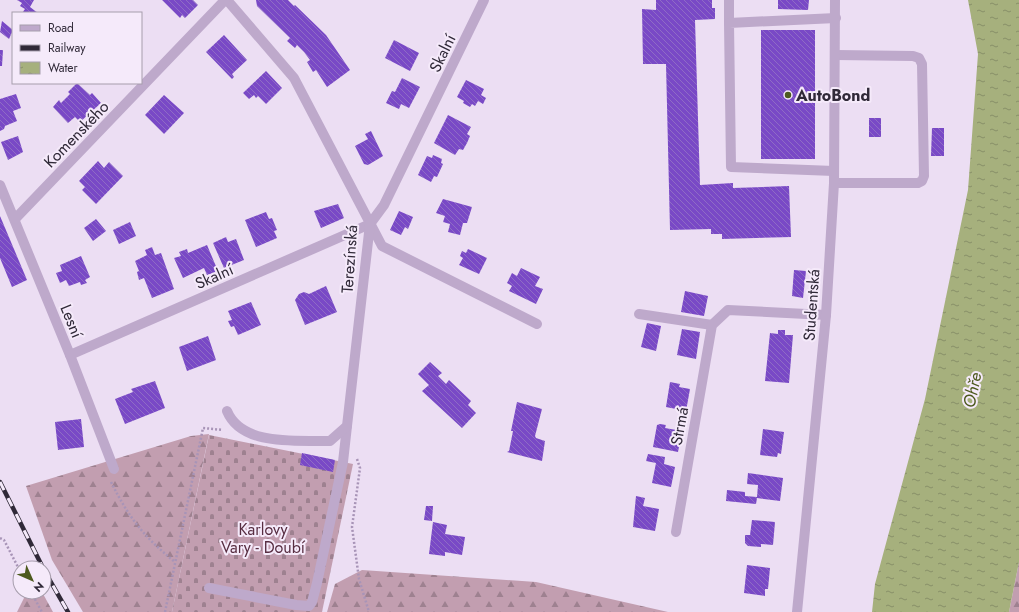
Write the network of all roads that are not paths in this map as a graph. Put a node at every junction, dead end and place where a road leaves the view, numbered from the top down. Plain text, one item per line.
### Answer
1 (226, 0) edge
2 (484, 0) edge
3 (729, 0) edge
4 (835, 0) edge
5 (836, 18) junction
6 (729, 23) junction
7 (836, 54) junction
8 (834, 171) junction
9 (834, 183) junction
10 (0, 185) edge
11 (15, 219) junction
12 (370, 224) junction
13 (639, 314) dead end
14 (826, 315) junction
15 (537, 324) dead end
16 (712, 325) junction
17 (70, 355) junction
18 (227, 411) dead end
19 (347, 426) junction
20 (114, 469) road end
21 (676, 532) dead end
22 (209, 588) dead end
23 (797, 612) edge

1 - 11 street, Komenského
1 - 12 street, Terezínská
2 - 12 street, Skalní
3 - 6 street
4 - 5 street, Studentská
5 - 6 street
5 - 7 street, Studentská
6 - 8 street
7 - 8 street, Studentská
7 - 9 street
8 - 9 street, Studentská
9 - 14 street, Studentská
10 - 11 street, Lesní
11 - 17 street, Lesní
12 - 15 street
12 - 17 street, Skalní
12 - 19 street, Terezínská
13 - 16 street
14 - 16 street
14 - 23 street, Studentská
16 - 21 street, Strmá
17 - 20 street, Lesní
18 - 19 street
19 - 22 street, Terezínská

